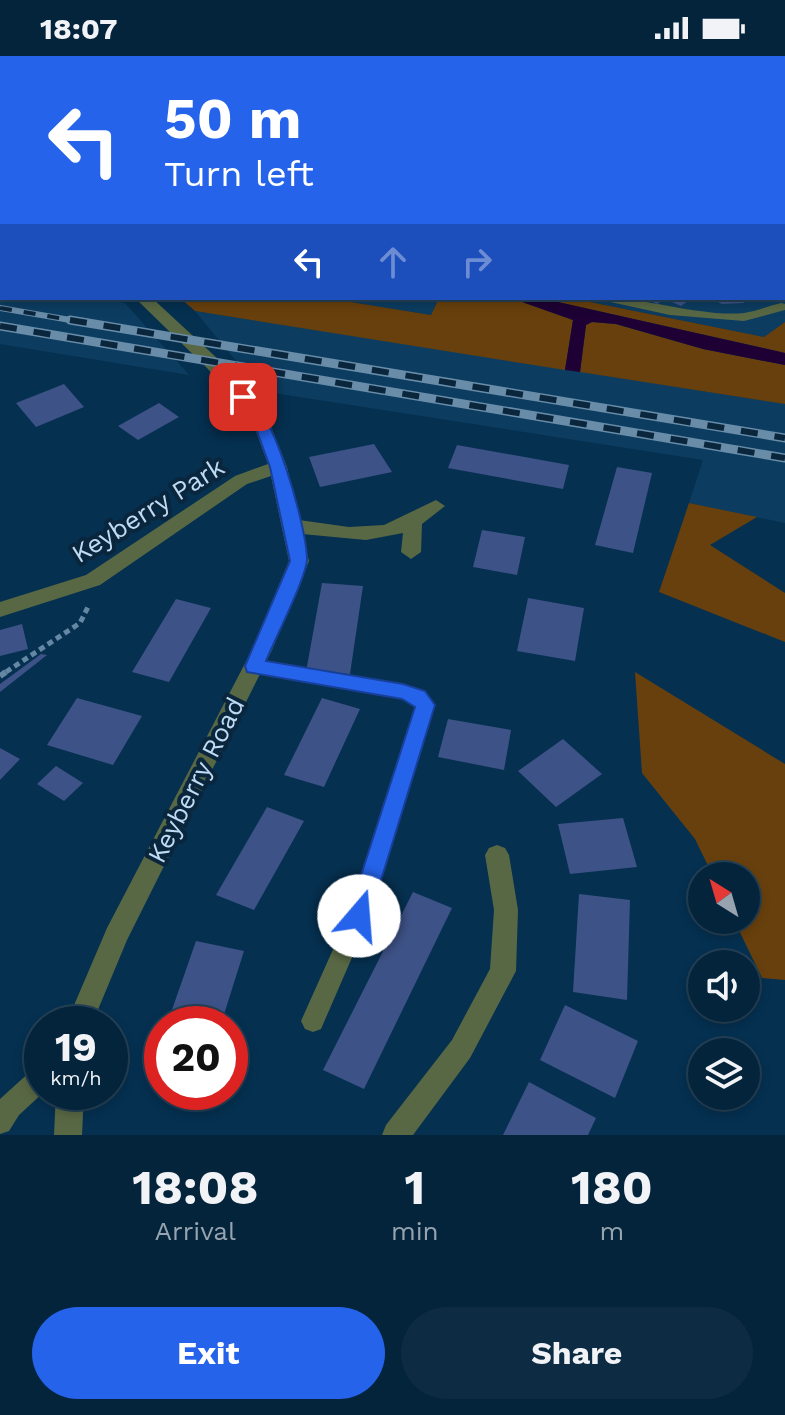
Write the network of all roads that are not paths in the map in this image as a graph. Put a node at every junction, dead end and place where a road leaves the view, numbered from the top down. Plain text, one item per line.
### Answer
1 (145, 300) edge
2 (620, 300) edge
3 (781, 307) dead end
4 (278, 467) junction
5 (436, 506) dead end
6 (291, 525) junction
7 (413, 525) junction
8 (411, 552) dead end
9 (0, 610) edge
10 (254, 666) junction
11 (497, 855) dead end
12 (87, 1006) edge
13 (313, 1021) dead end
14 (24, 1094) edge
15 (69, 1110) edge
16 (0, 1122) edge
17 (68, 1135) edge
18 (396, 1135) edge

1 - 4 street, Keyberry Road
2 - 3 lane
4 - 6 street, Keyberry Road
4 - 9 street, Keyberry Park
5 - 7 street
6 - 7 street
6 - 10 street, Keyberry Road
7 - 8 street
10 - 12 street, Keyberry Road
10 - 13 lane
11 - 18 street
14 - 16 lane
15 - 17 street

